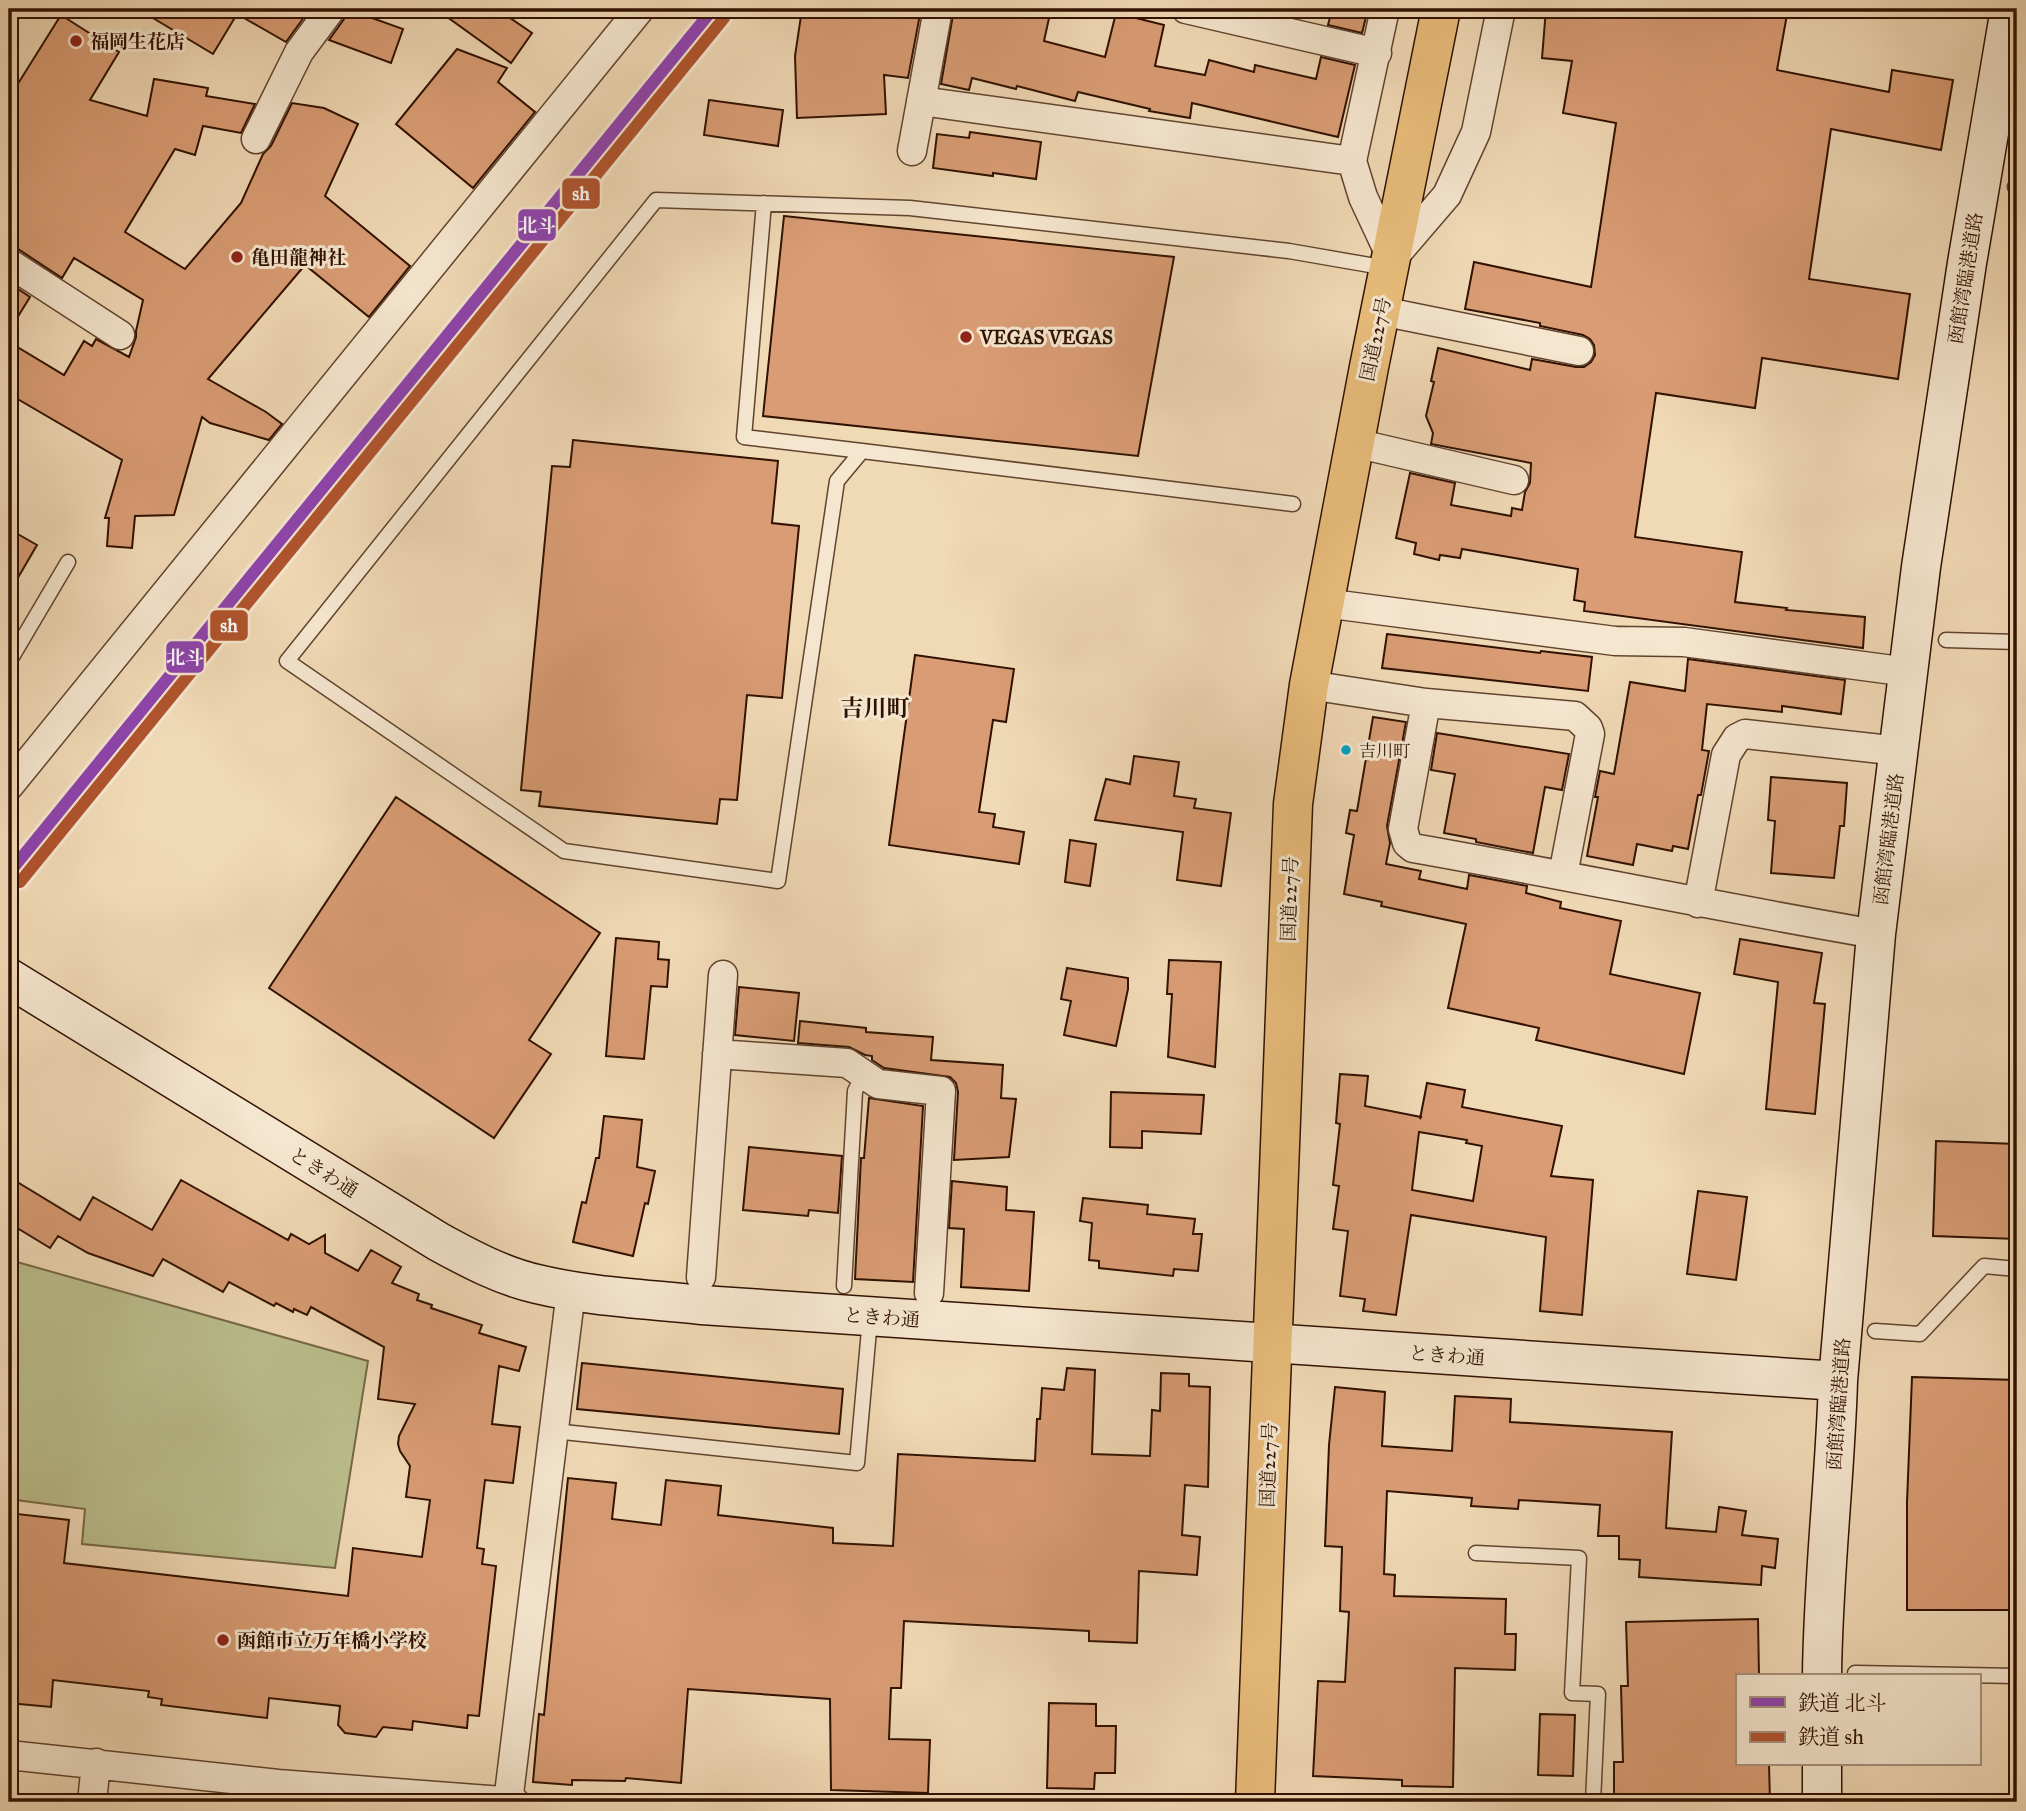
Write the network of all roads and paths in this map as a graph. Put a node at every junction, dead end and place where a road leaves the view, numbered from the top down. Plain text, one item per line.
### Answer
1 (331, 9) edge
2 (640, 9) edge
3 (938, 9) edge
4 (1186, 9) edge
5 (1385, 9) edge
6 (1441, 9) edge
7 (1501, 9) edge
8 (2010, 9) edge
9 (1377, 53) junction
10 (921, 101) junction
11 (256, 139) dead end
12 (912, 151) dead end
13 (1352, 161) junction
14 (764, 203) junction
15 (9, 263) edge
16 (1391, 264) junction
17 (1381, 311) junction
18 (120, 335) dead end
19 (1579, 351) dead end
20 (1355, 443) junction
21 (862, 451) junction
22 (1514, 480) dead end
23 (1293, 504) dead end
24 (68, 562) dead end
25 (1324, 603) junction
26 (1946, 640) dead end
27 (2017, 642) edge
28 (9, 662) edge
29 (1908, 672) junction
30 (1309, 685) junction
31 (1426, 703) junction
32 (1899, 751) junction
33 (11, 778) edge
34 (1563, 875) junction
35 (1698, 903) junction
36 (1876, 934) junction
37 (723, 975) dead end
38 (9, 978) edge
39 (717, 1054) junction
40 (863, 1075) junction
41 (2017, 1269) edge
42 (701, 1277) dead end
43 (844, 1286) dead end
44 (572, 1291) junction
45 (929, 1293) dead end
46 (870, 1317) junction
47 (1875, 1331) dead end
48 (1272, 1344) junction
49 (1838, 1381) junction
50 (554, 1431) junction
51 (1476, 1553) dead end
52 (1839, 1674) edge
53 (1980, 1676) edge
54 (2017, 1676) edge
55 (9, 1755) edge
56 (96, 1763) junction
57 (1822, 1766) edge
58 (277, 1793) edge
59 (386, 1797) edge
60 (92, 1802) edge
61 (508, 1802) edge
62 (515, 1802) edge
63 (1255, 1802) edge
64 (1592, 1802) edge
65 (1822, 1802) edge

1 - 11 street
2 - 33 street
3 - 10 street
4 - 9 street
5 - 9 street
6 - 16 highway, 国道227号
7 - 16 street
8 - 29 street, 函館湾臨港道路
9 - 13 street
10 - 12 street
10 - 13 street
13 - 16 street
14 - 16 lane
14 - 21 lane
14 - 21 lane
15 - 18 street
16 - 17 highway, 国道227号
17 - 19 street
17 - 20 highway, 国道227号
20 - 22 street
20 - 25 highway, 国道227号
21 - 23 lane
24 - 28 lane
25 - 29 street
25 - 30 highway, 国道227号
26 - 27 lane
29 - 32 street, 函館湾臨港道路
30 - 31 street
30 - 48 highway, 国道227号
31 - 34 street
31 - 34 street
32 - 35 street
32 - 36 street, 函館湾臨港道路
34 - 35 street
35 - 36 street
36 - 49 street, 函館湾臨港道路
37 - 39 street
38 - 44 street, ときわ通
39 - 40 street
39 - 42 street
40 - 43 lane
40 - 45 street
41 - 47 lane
44 - 46 street, ときわ通
44 - 50 street
46 - 48 street, ときわ通
46 - 50 lane
48 - 49 street, ときわ通
48 - 63 highway, 国道227号
49 - 52 street, 函館湾臨港道路
50 - 61 street
51 - 64 lane
53 - 54 lane
55 - 56 street
56 - 58 street
56 - 60 street
57 - 65 street
58 - 59 street
59 - 61 street
61 - 62 street

